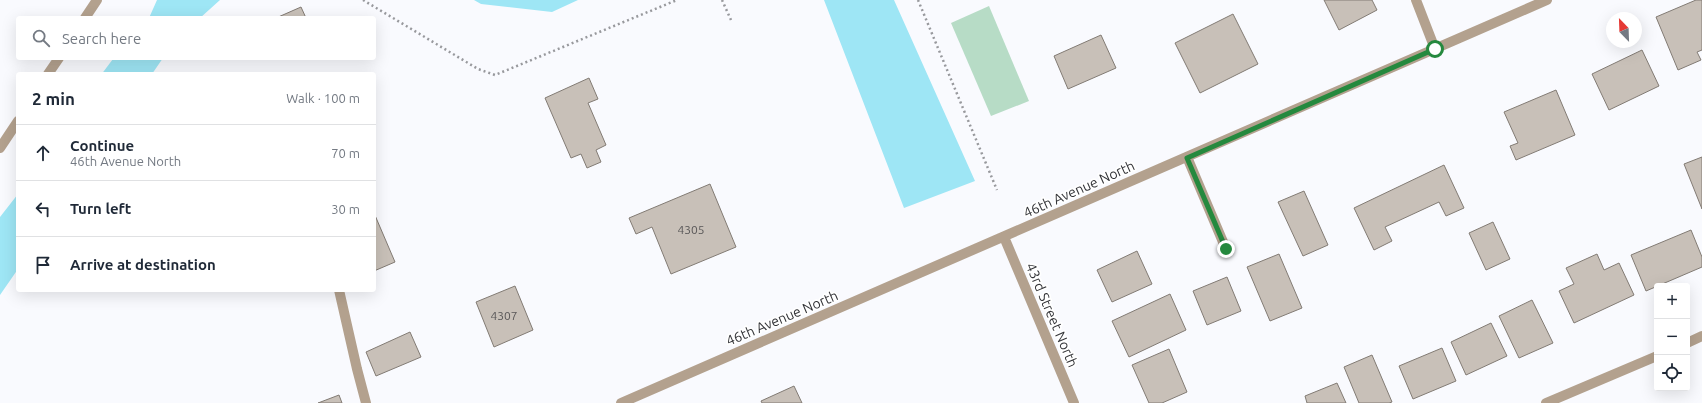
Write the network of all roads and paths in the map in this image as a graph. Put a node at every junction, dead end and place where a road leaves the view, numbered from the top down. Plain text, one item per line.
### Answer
1 (97, 0) edge
2 (362, 0) edge
3 (677, 0) edge
4 (722, 0) edge
5 (918, 0) edge
6 (1416, 0) edge
7 (1545, 0) edge
8 (86, 16) edge
9 (731, 20) dead end
10 (1435, 49) junction
11 (58, 60) edge
12 (49, 72) edge
13 (16, 124) edge
14 (0, 148) edge
15 (1187, 158) junction
16 (998, 190) dead end
17 (1004, 237) junction
18 (1226, 249) dead end
19 (340, 292) edge
20 (1702, 336) edge
21 (1690, 342) edge
22 (1654, 357) edge
23 (366, 403) edge
24 (621, 403) edge
25 (1074, 403) edge
26 (1546, 403) edge

1 - 8 street
2 - 3 path
4 - 9 path
5 - 16 path
6 - 10 street
7 - 10 street, 46th Avenue North
10 - 15 street, 46th Avenue North
11 - 12 street
13 - 14 street
15 - 17 street, 46th Avenue North
15 - 18 street
17 - 24 street, 46th Avenue North
17 - 25 street, 43rd Street North
19 - 23 street
20 - 21 street
22 - 26 street

